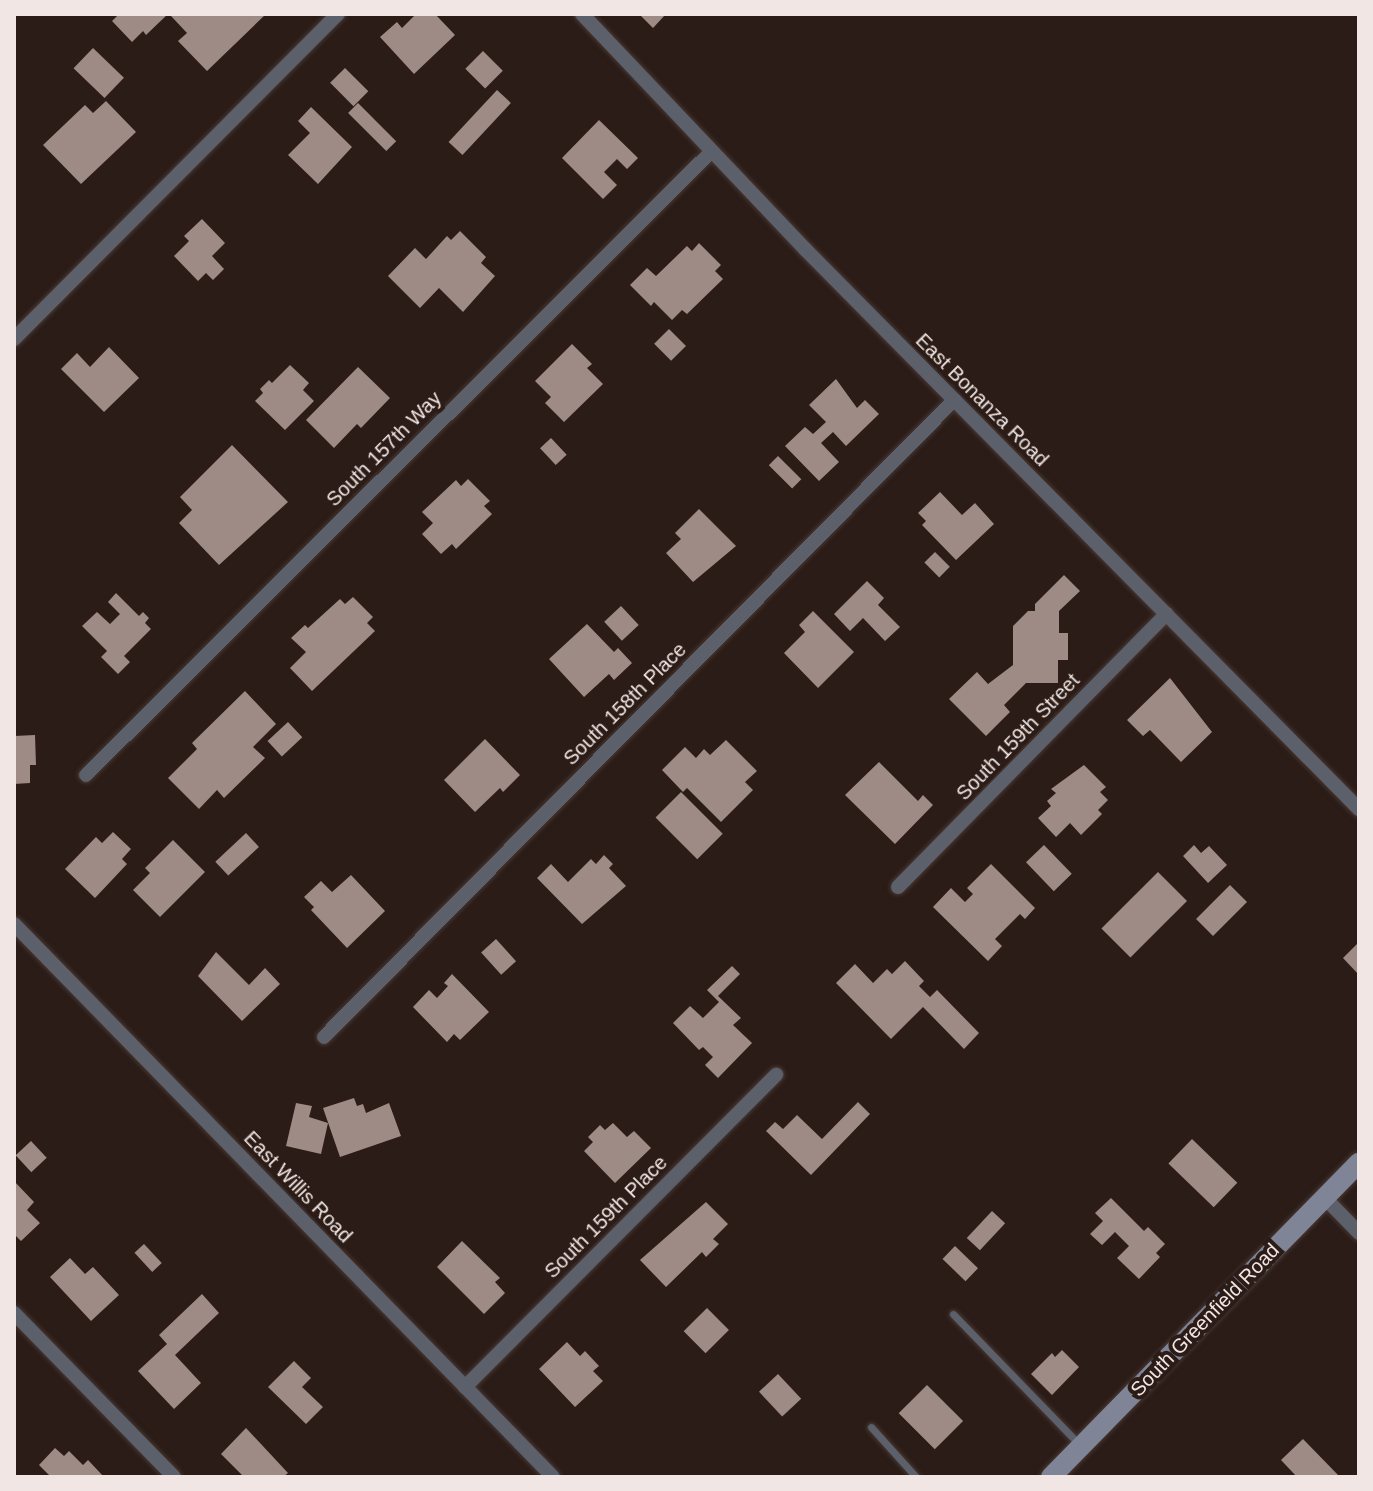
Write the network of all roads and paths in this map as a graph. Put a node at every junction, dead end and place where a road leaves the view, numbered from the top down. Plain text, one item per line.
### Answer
1 (338, 14) edge
2 (582, 14) edge
3 (711, 152) junction
4 (14, 339) edge
5 (954, 400) junction
6 (1166, 614) junction
7 (86, 775) dead end
8 (1359, 809) edge
9 (898, 887) dead end
10 (14, 924) edge
11 (324, 1037) dead end
12 (776, 1075) dead end
13 (1359, 1163) edge
14 (1325, 1198) junction
15 (1359, 1233) edge
16 (14, 1313) edge
17 (953, 1314) dead end
18 (465, 1387) junction
19 (871, 1427) dead end
20 (1082, 1446) junction
21 (174, 1477) edge
22 (553, 1477) edge
23 (916, 1477) edge
24 (1051, 1477) edge

1 - 4 street
2 - 3 street, East Bonanza Road
3 - 5 street, East Bonanza Road
3 - 7 street, South 157th Way
5 - 6 street, East Bonanza Road
5 - 11 street, South 158th Place
6 - 8 street, East Bonanza Road
6 - 9 street, South 159th Street
10 - 18 street, East Willis Road
12 - 18 street, South 159th Place
13 - 14 main road, South Greenfield Road
14 - 15 street
14 - 20 main road, South Greenfield Road
16 - 21 street
17 - 20 lane
18 - 22 street, East Willis Road
19 - 23 lane
20 - 24 main road, South Greenfield Road

